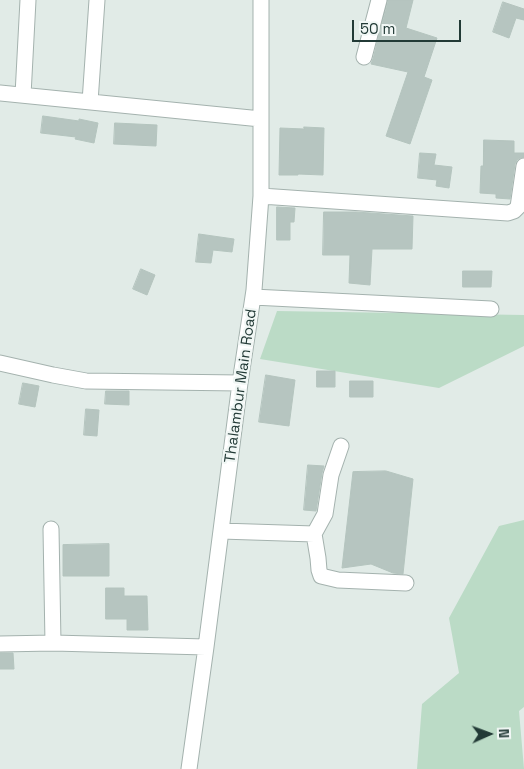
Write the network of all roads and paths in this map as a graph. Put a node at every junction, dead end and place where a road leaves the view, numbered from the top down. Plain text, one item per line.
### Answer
1 (28, 0) edge
2 (97, 0) edge
3 (261, 0) edge
4 (379, 0) edge
5 (364, 57) dead end
6 (0, 93) edge
7 (23, 96) junction
8 (90, 102) junction
9 (261, 119) junction
10 (524, 166) edge
11 (261, 196) junction
12 (253, 297) junction
13 (490, 308) dead end
14 (0, 363) edge
15 (240, 383) junction
16 (341, 446) dead end
17 (51, 529) dead end
18 (221, 531) junction
19 (314, 534) junction
20 (406, 583) dead end
21 (53, 643) junction
22 (0, 644) edge
23 (206, 647) junction
24 (189, 769) edge

1 - 7 street
2 - 8 street
3 - 9 street, Thalambur Main Road
4 - 5 street
6 - 7 street
7 - 8 street
8 - 9 street
9 - 11 street, Thalambur Main Road
10 - 11 street
11 - 12 street, Thalambur Main Road
12 - 13 street
12 - 15 street, Thalambur Main Road
14 - 15 street
15 - 18 street, Thalambur Main Road
16 - 19 street
17 - 21 street
18 - 19 street
18 - 23 street, Thalambur Main Road
19 - 20 street
21 - 22 street
21 - 23 street
23 - 24 street, Thalambur Main Road

